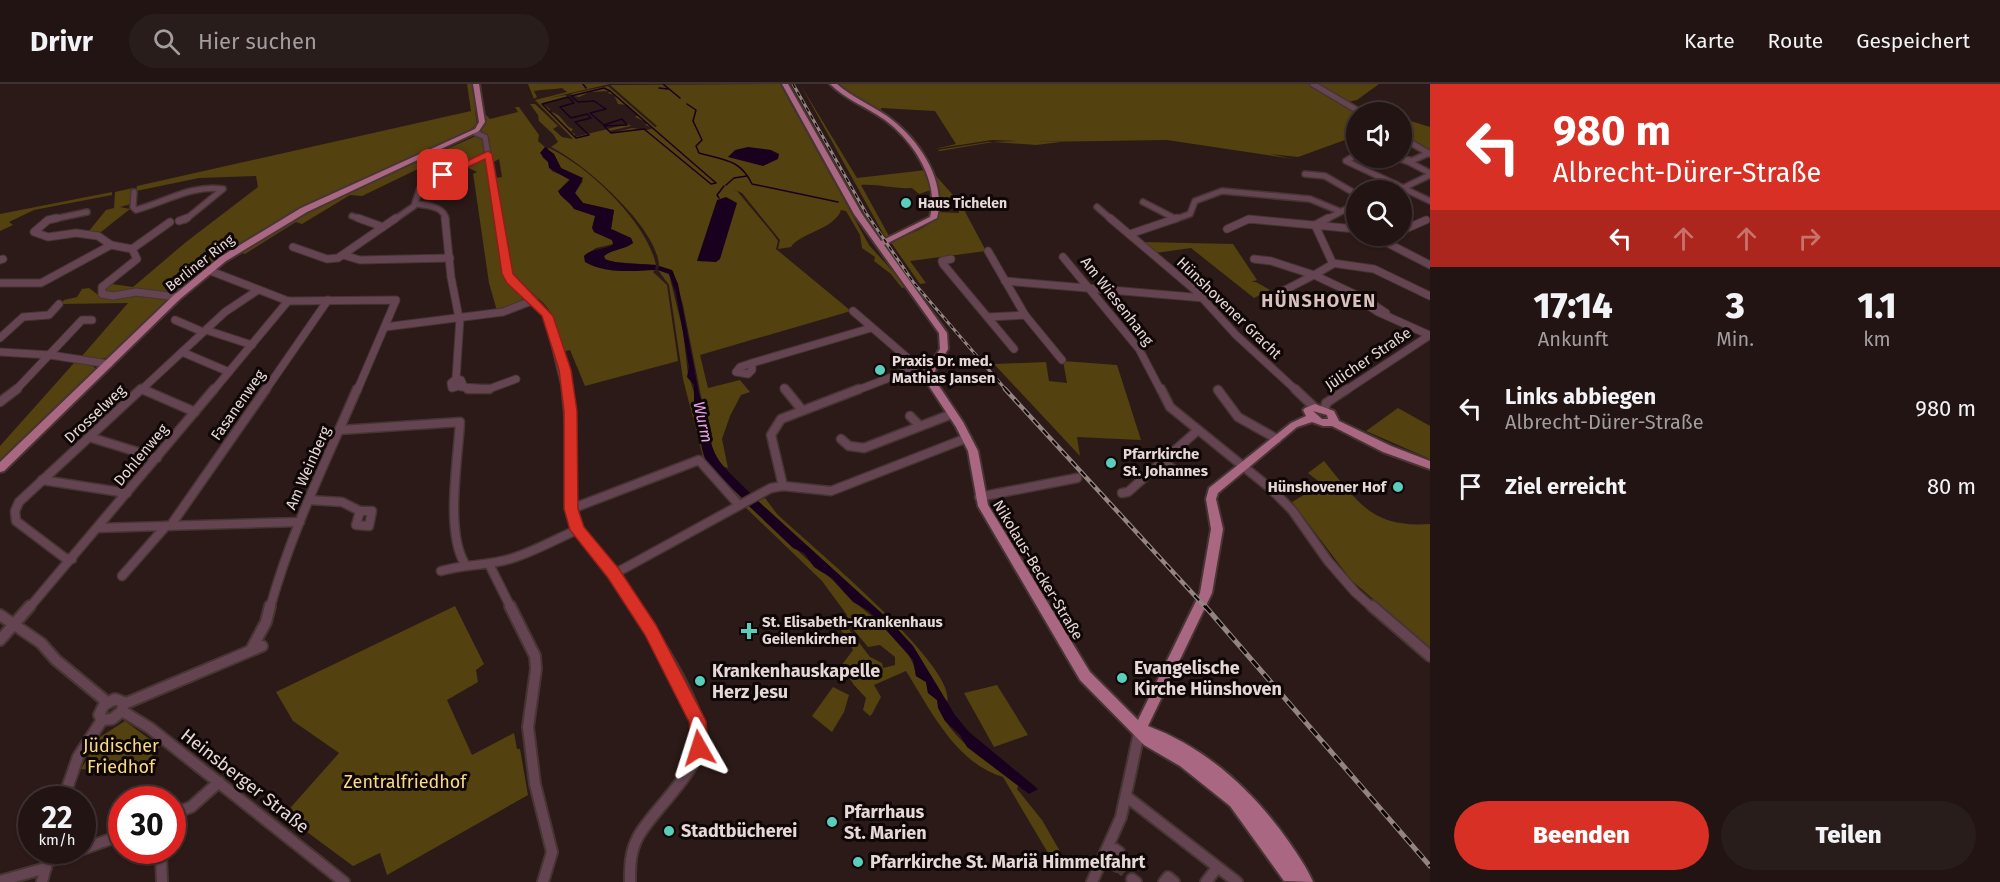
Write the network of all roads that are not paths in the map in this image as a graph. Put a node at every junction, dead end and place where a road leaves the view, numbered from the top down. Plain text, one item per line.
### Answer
1 (476, 84) edge
2 (785, 84) edge
3 (833, 84) edge
4 (1313, 84) edge
5 (1346, 104) edge
6 (474, 132) junction
7 (1412, 143) edge
8 (1429, 153) edge
9 (488, 154) junction
10 (1412, 157) edge
11 (1412, 163) edge
12 (1361, 168) edge
13 (1305, 174) dead end
14 (1430, 174) edge
15 (1386, 180) edge
16 (1412, 183) edge
17 (1346, 188) edge
18 (134, 192) dead end
19 (1412, 192) edge
20 (1430, 201) edge
21 (1143, 202) dead end
22 (417, 204) junction
23 (1097, 207) dead end
24 (1346, 208) edge
25 (1339, 211) junction
26 (87, 212) dead end
27 (352, 216) dead end
28 (1176, 219) junction
29 (1426, 220) dead end
30 (1315, 225) junction
31 (1412, 226) edge
32 (383, 227) junction
33 (1346, 228) edge
34 (1227, 229) dead end
35 (1130, 234) junction
36 (881, 244) junction
37 (111, 245) junction
38 (1395, 246) edge
39 (293, 247) dead end
40 (132, 249) junction
41 (988, 251) dead end
42 (343, 255) junction
43 (1063, 257) dead end
44 (450, 258) junction
45 (951, 259) dead end
46 (1254, 259) dead end
47 (1332, 263) junction
48 (1430, 265) edge
49 (208, 270) junction
50 (1314, 275) junction
51 (1005, 281) junction
52 (0, 283) edge
53 (1091, 289) junction
54 (258, 290) junction
55 (1283, 291) dead end
56 (1430, 296) edge
57 (177, 297) junction
58 (1204, 298) junction
59 (328, 300) junction
60 (534, 300) junction
61 (288, 301) junction
62 (59, 304) dead end
63 (853, 311) dead end
64 (1024, 315) junction
65 (989, 317) junction
66 (459, 318) junction
67 (92, 320) dead end
68 (175, 320) dead end
69 (385, 327) junction
70 (871, 328) junction
71 (205, 331) junction
72 (1428, 334) edge
73 (0, 338) edge
74 (252, 345) junction
75 (1014, 349) dead end
76 (0, 352) edge
77 (182, 352) junction
78 (50, 355) junction
79 (1062, 360) dead end
80 (752, 363) dead end
81 (109, 364) junction
82 (918, 367) junction
83 (930, 371) junction
84 (229, 372) junction
85 (516, 380) dead end
86 (784, 388) dead end
87 (141, 389) junction
88 (1218, 390) dead end
89 (0, 402) edge
90 (1325, 409) junction
91 (802, 410) junction
92 (195, 412) junction
93 (1313, 412) junction
94 (952, 414) junction
95 (909, 416) dead end
96 (1334, 422) junction
97 (920, 426) junction
98 (340, 430) junction
99 (1198, 430) junction
100 (89, 437) junction
101 (967, 438) junction
102 (841, 439) dead end
103 (1277, 439) junction
104 (157, 458) junction
105 (1162, 462) junction
106 (1430, 465) edge
107 (1244, 466) junction
108 (0, 468) edge
109 (1181, 474) dead end
110 (1077, 477) dead end
111 (42, 480) junction
112 (783, 486) junction
113 (127, 493) junction
114 (1122, 493) dead end
115 (979, 497) junction
116 (309, 500) junction
117 (740, 504) junction
118 (571, 509) junction
119 (360, 511) dead end
120 (300, 522) junction
121 (169, 525) junction
122 (98, 528) junction
123 (577, 530) junction
124 (72, 559) junction
125 (465, 564) junction
126 (489, 564) junction
127 (441, 571) dead end
128 (614, 574) junction
129 (122, 576) dead end
130 (0, 615) edge
131 (14, 626) junction
132 (0, 640) edge
133 (262, 646) dead end
134 (251, 650) junction
135 (1430, 656) edge
136 (107, 702) junction
137 (123, 708) junction
138 (102, 720) junction
139 (1140, 729) junction
140 (219, 782) junction
141 (67, 786) edge
142 (1127, 797) junction
143 (186, 809) edge
144 (1114, 849) dead end
145 (39, 864) edge
146 (47, 864) edge
147 (161, 864) edge
148 (1117, 866) tunnel mouth
149 (1216, 869) junction
150 (0, 881) edge
151 (42, 882) edge
152 (162, 882) edge
153 (344, 882) edge
154 (543, 882) edge
155 (630, 882) edge
156 (1092, 882) edge
157 (1164, 882) edge
158 (1174, 882) edge
159 (1206, 882) edge
160 (1237, 882) edge
161 (1297, 882) edge
162 (1305, 882) edge

1 - 6 main road
2 - 36 main road
3 - 36 main road
4 - 5 street
6 - 9 street
6 - 49 main road, Berliner Ring
7 - 8 street
8 - 10 street
9 - 22 street
9 - 60 street
11 - 14 street
12 - 15 street
13 - 17 street
14 - 16 street
18 - 40 street
19 - 20 street
21 - 28 street
22 - 32 street
22 - 44 street
23 - 35 street, Hünshovener Gracht
24 - 25 street
25 - 28 street
25 - 30 street
26 - 37 street
27 - 32 street
28 - 35 street
29 - 31 street
30 - 33 street
30 - 34 street
30 - 47 street
32 - 42 street
35 - 58 street, Hünshovener Gracht
36 - 83 main road
37 - 40 street
37 - 52 street
38 - 48 street
39 - 42 street
40 - 57 street
41 - 51 street
42 - 44 street
43 - 53 street, Am Wiesenhang
44 - 66 street
45 - 65 street
46 - 50 street
47 - 50 street
47 - 56 street
49 - 54 street
49 - 57 main road, Berliner Ring
50 - 55 street
50 - 72 street
51 - 53 street
51 - 64 street
53 - 58 street
53 - 99 street, Am Wiesenhang
54 - 61 street
54 - 71 street, Drosselweg
57 - 81 main road, Berliner Ring
58 - 93 street, Hünshovener Gracht
59 - 61 street
59 - 69 street, Am Weinberg
59 - 121 street, Fasanenweg
60 - 66 street
60 - 118 street
61 - 74 street, Dohlenweg
62 - 73 street
63 - 70 street
64 - 65 street
64 - 79 street
65 - 75 street
66 - 69 street
66 - 85 street
67 - 78 street
68 - 71 street
69 - 98 street, Am Weinberg
70 - 80 street
70 - 82 street
71 - 74 street
71 - 77 street, Drosselweg
72 - 90 street, Jülicher Straße
74 - 84 street, Dohlenweg
76 - 78 street
77 - 84 street
77 - 87 street, Drosselweg
78 - 81 street
78 - 89 street
81 - 108 main road, Berliner Ring
82 - 83 street
82 - 91 street
83 - 94 main road, Nikolaus-Becker-Straße
84 - 92 street, Dohlenweg
86 - 91 street
87 - 92 street
87 - 100 street, Drosselweg
88 - 103 street
90 - 93 main road
90 - 96 main road
91 - 112 street
92 - 104 street, Dohlenweg
93 - 96 main road
93 - 103 main road
94 - 97 street
94 - 101 main road, Nikolaus-Becker-Straße
95 - 97 street
96 - 106 main road
97 - 102 street
98 - 116 street, Am Weinberg
98 - 125 street
99 - 105 street
99 - 107 street, Am Wiesenhang
100 - 104 street
100 - 111 street, Drosselweg
101 - 112 street
101 - 115 main road, Nikolaus-Becker-Straße
103 - 107 main road
104 - 113 street, Dohlenweg
105 - 109 street
105 - 114 street
107 - 135 street, Am Wiesenhang
107 - 139 main road
110 - 115 street
111 - 113 street
111 - 124 street, Drosselweg
112 - 117 street
113 - 122 street, Dohlenweg
115 - 139 main road, Nikolaus-Becker-Straße
116 - 119 street
116 - 120 street, Am Weinberg
117 - 118 street
117 - 128 street
118 - 123 street
120 - 121 street
120 - 134 street, Am Weinberg
121 - 122 street
121 - 129 street, Fasanenweg
122 - 124 street, Dohlenweg
123 - 126 street
123 - 128 street
124 - 131 street, Dohlenweg
125 - 126 street
125 - 127 street
126 - 154 street
128 - 155 street
130 - 131 street
131 - 132 street, Dohlenweg
131 - 136 street
133 - 134 street
134 - 137 street
136 - 137 street, Heinsberger Straße
136 - 138 street
137 - 138 street
137 - 140 street, Heinsberger Straße
138 - 141 street
139 - 142 street
139 - 161 main road, Nikolaus-Becker-Straße
139 - 162 main road
140 - 143 street
140 - 153 street, Heinsberger Straße
142 - 149 street
142 - 156 street
144 - 148 street
145 - 150 street
146 - 151 street
147 - 152 street
149 - 159 street
149 - 160 street
157 - 158 street

